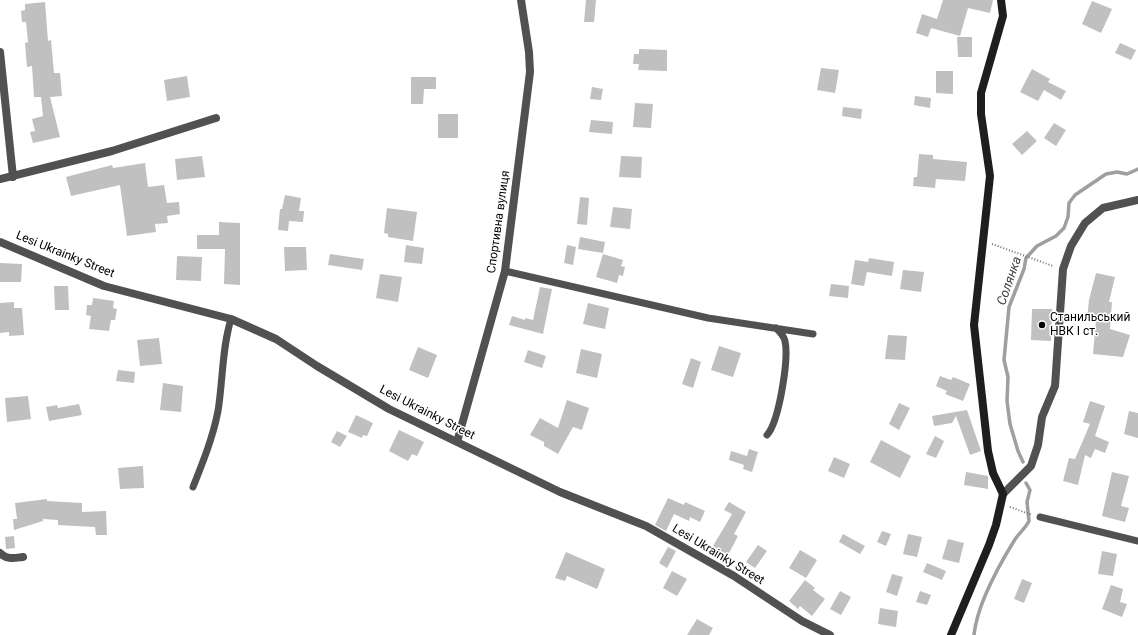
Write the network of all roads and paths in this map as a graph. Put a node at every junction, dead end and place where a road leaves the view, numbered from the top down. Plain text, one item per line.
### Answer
1 (521, 0) edge
2 (1001, 0) edge
3 (0, 52) edge
4 (216, 118) dead end
5 (13, 177) junction
6 (0, 179) edge
7 (1138, 200) edge
8 (0, 242) edge
9 (1002, 247) dead end
10 (1050, 265) dead end
11 (505, 271) junction
12 (231, 319) junction
13 (776, 328) junction
14 (813, 334) dead end
15 (767, 435) dead end
16 (457, 442) junction
17 (193, 487) dead end
18 (1003, 494) junction
19 (1018, 512) dead end
20 (1040, 518) joint
21 (1138, 541) edge
22 (0, 553) edge
23 (23, 556) dead end
24 (830, 635) edge
25 (950, 635) edge

1 - 11 street, Спортивна вулиця
2 - 18 street
3 - 5 street
4 - 5 street
5 - 6 street
7 - 18 street
8 - 12 street, Lesi Ukrainky Street
9 - 10 path
11 - 13 lane
11 - 16 street, Спортивна вулиця
12 - 16 street, Lesi Ukrainky Street
12 - 17 lane
13 - 14 lane
13 - 15 lane
16 - 24 street, Lesi Ukrainky Street
18 - 25 street
19 - 20 path
20 - 21 lane
22 - 23 street

